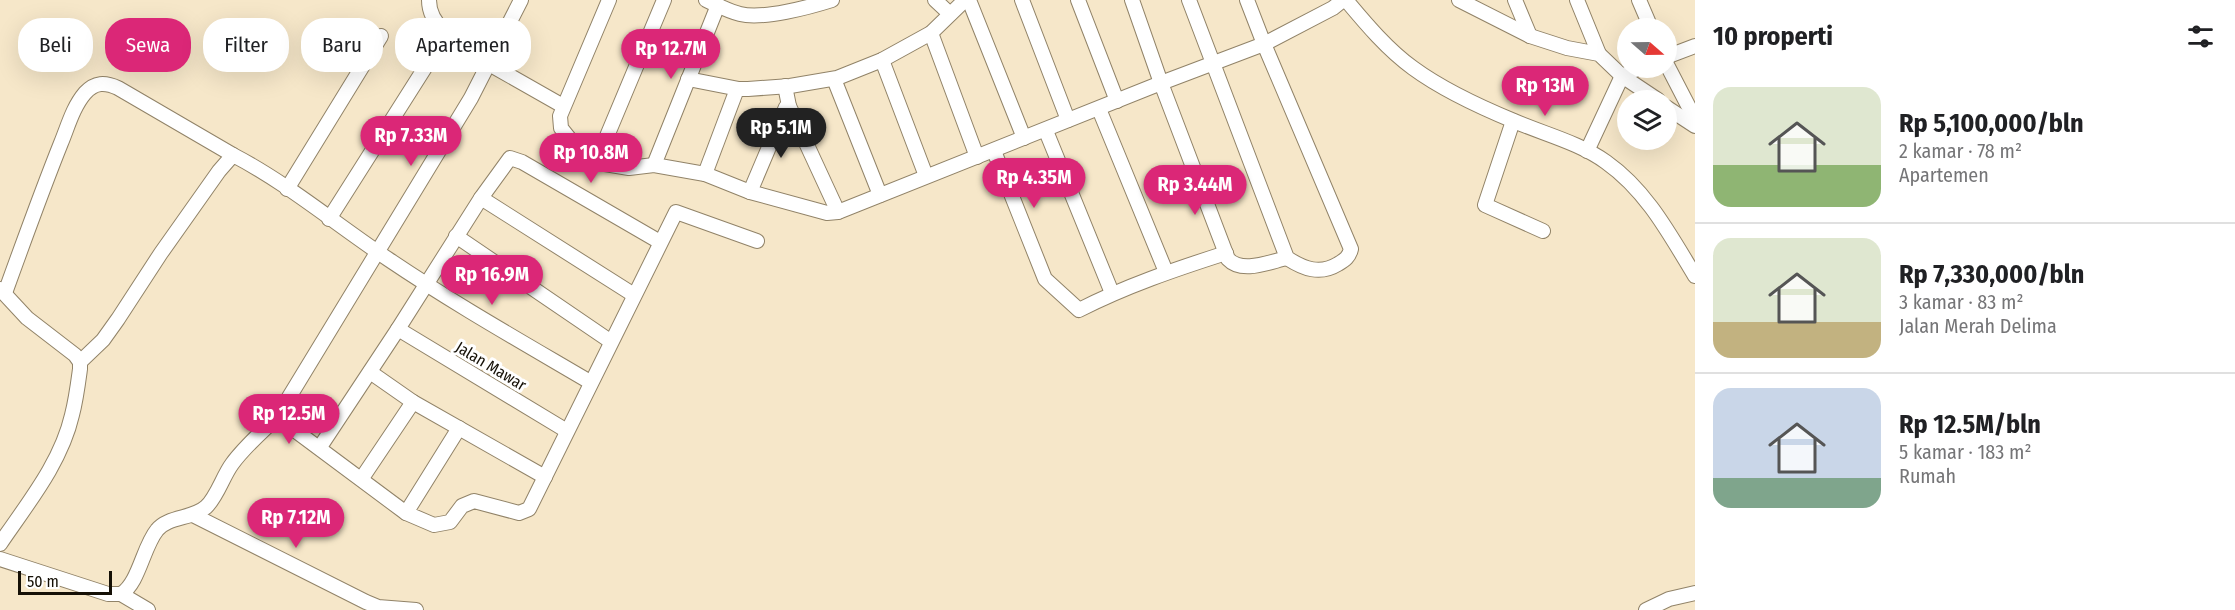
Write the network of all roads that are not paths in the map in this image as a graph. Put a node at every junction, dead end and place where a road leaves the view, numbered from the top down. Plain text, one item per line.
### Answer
1 (429, 0) edge
2 (522, 0) edge
3 (609, 0) edge
4 (664, 0) edge
5 (832, 0) edge
6 (935, 0) edge
7 (967, 0) edge
8 (1022, 0) edge
9 (1078, 0) edge
10 (1132, 0) edge
11 (1189, 0) edge
12 (1247, 0) edge
13 (1344, 0) edge
14 (1460, 0) edge
15 (1515, 0) edge
16 (1577, 0) edge
17 (1639, 0) edge
18 (712, 3) edge
19 (950, 14) junction
20 (434, 18) edge
21 (513, 18) edge
22 (1647, 18) edge
23 (931, 33) junction
24 (1530, 36) junction
25 (1264, 44) junction
26 (1695, 46) edge
27 (1677, 53) edge
28 (1599, 54) junction
29 (882, 60) junction
30 (1214, 63) junction
31 (1617, 71) edge
32 (359, 72) edge
33 (422, 72) edge
34 (485, 72) edge
35 (503, 72) edge
36 (688, 78) junction
37 (1621, 78) edge
38 (1625, 78) edge
39 (1674, 78) edge
40 (834, 79) junction
41 (1161, 83) junction
42 (785, 86) junction
43 (737, 89) junction
44 (1643, 90) edge
45 (1118, 101) junction
46 (563, 106) junction
47 (789, 106) junction
48 (1099, 109) junction
49 (1677, 114) edge
50 (1695, 119) edge
51 (1068, 120) junction
52 (1513, 121) junction
53 (1695, 126) edge
54 (1046, 130) junction
55 (1024, 138) junction
56 (994, 151) junction
57 (1587, 151) junction
58 (233, 155) junction
59 (977, 157) junction
60 (597, 160) junction
61 (654, 165) junction
62 (705, 174) junction
63 (926, 176) junction
64 (287, 189) junction
65 (750, 192) junction
66 (880, 195) junction
67 (481, 198) junction
68 (838, 212) junction
69 (329, 219) junction
70 (1543, 231) dead end
71 (456, 236) junction
72 (660, 242) junction
73 (757, 242) dead end
74 (378, 253) junction
75 (1226, 253) junction
76 (1287, 258) junction
77 (1166, 272) junction
78 (1695, 276) edge
79 (426, 285) junction
80 (2, 291) edge
81 (1112, 293) junction
82 (634, 295) junction
83 (398, 329) junction
84 (610, 341) junction
85 (80, 362) junction
86 (370, 372) junction
87 (590, 382) junction
88 (413, 402) junction
89 (277, 417) junction
90 (459, 428) junction
91 (567, 431) junction
92 (320, 447) junction
93 (545, 477) junction
94 (362, 478) junction
95 (406, 513) junction
96 (193, 514) junction
97 (0, 544) edge
98 (0, 559) edge
99 (1695, 593) edge
100 (122, 594) junction
101 (394, 609) edge
102 (148, 610) edge
103 (416, 610) edge
104 (1646, 610) edge

1 - 20 street
2 - 21 street
3 - 46 street
4 - 60 street
5 - 18 street
6 - 19 street
7 - 19 street
7 - 55 street
8 - 51 street
9 - 45 street
10 - 41 street
11 - 30 street
12 - 25 street
13 - 25 street
13 - 52 street
14 - 24 street
15 - 24 street
16 - 28 street
17 - 22 street
18 - 36 street
19 - 23 street
23 - 29 street
23 - 59 street
24 - 28 street
25 - 30 street
25 - 76 street
26 - 27 street
28 - 31 street
29 - 40 street
29 - 63 street
30 - 41 street
30 - 76 street
32 - 64 street
33 - 69 street
34 - 74 street
35 - 46 street
36 - 43 street
36 - 61 street
37 - 57 street
38 - 44 street
39 - 50 street
40 - 42 street
40 - 66 street
41 - 45 street
41 - 75 street
42 - 43 street
42 - 47 street
43 - 62 street
45 - 48 street
46 - 60 street
47 - 65 street
47 - 68 street
48 - 51 street
48 - 77 street
49 - 53 street
51 - 54 street
52 - 57 street
52 - 70 street
54 - 55 street
54 - 81 street
55 - 56 street
56 - 59 street
56 - 81 street
57 - 78 street
58 - 64 street
58 - 80 street
58 - 85 street
59 - 63 street
60 - 61 street
61 - 62 street
62 - 65 street
63 - 66 street
64 - 69 street
65 - 68 street
66 - 68 street
67 - 71 street
67 - 72 street
67 - 82 street
69 - 74 street
71 - 79 street
71 - 84 street
72 - 73 street
72 - 82 street
74 - 79 street
74 - 89 street
75 - 76 street
75 - 77 street
77 - 81 street
79 - 83 street
79 - 87 street
80 - 85 street
82 - 84 street
83 - 86 street
83 - 91 street, Jalan Mawar
84 - 87 street
85 - 97 street
86 - 88 street
86 - 92 street
87 - 91 street
88 - 90 street
88 - 94 street
89 - 92 street
89 - 96 street
90 - 93 street
90 - 95 street
91 - 93 street
92 - 94 street
93 - 95 street
94 - 95 street
96 - 100 street
96 - 101 street
98 - 100 street
99 - 104 street
100 - 102 street
101 - 103 street

